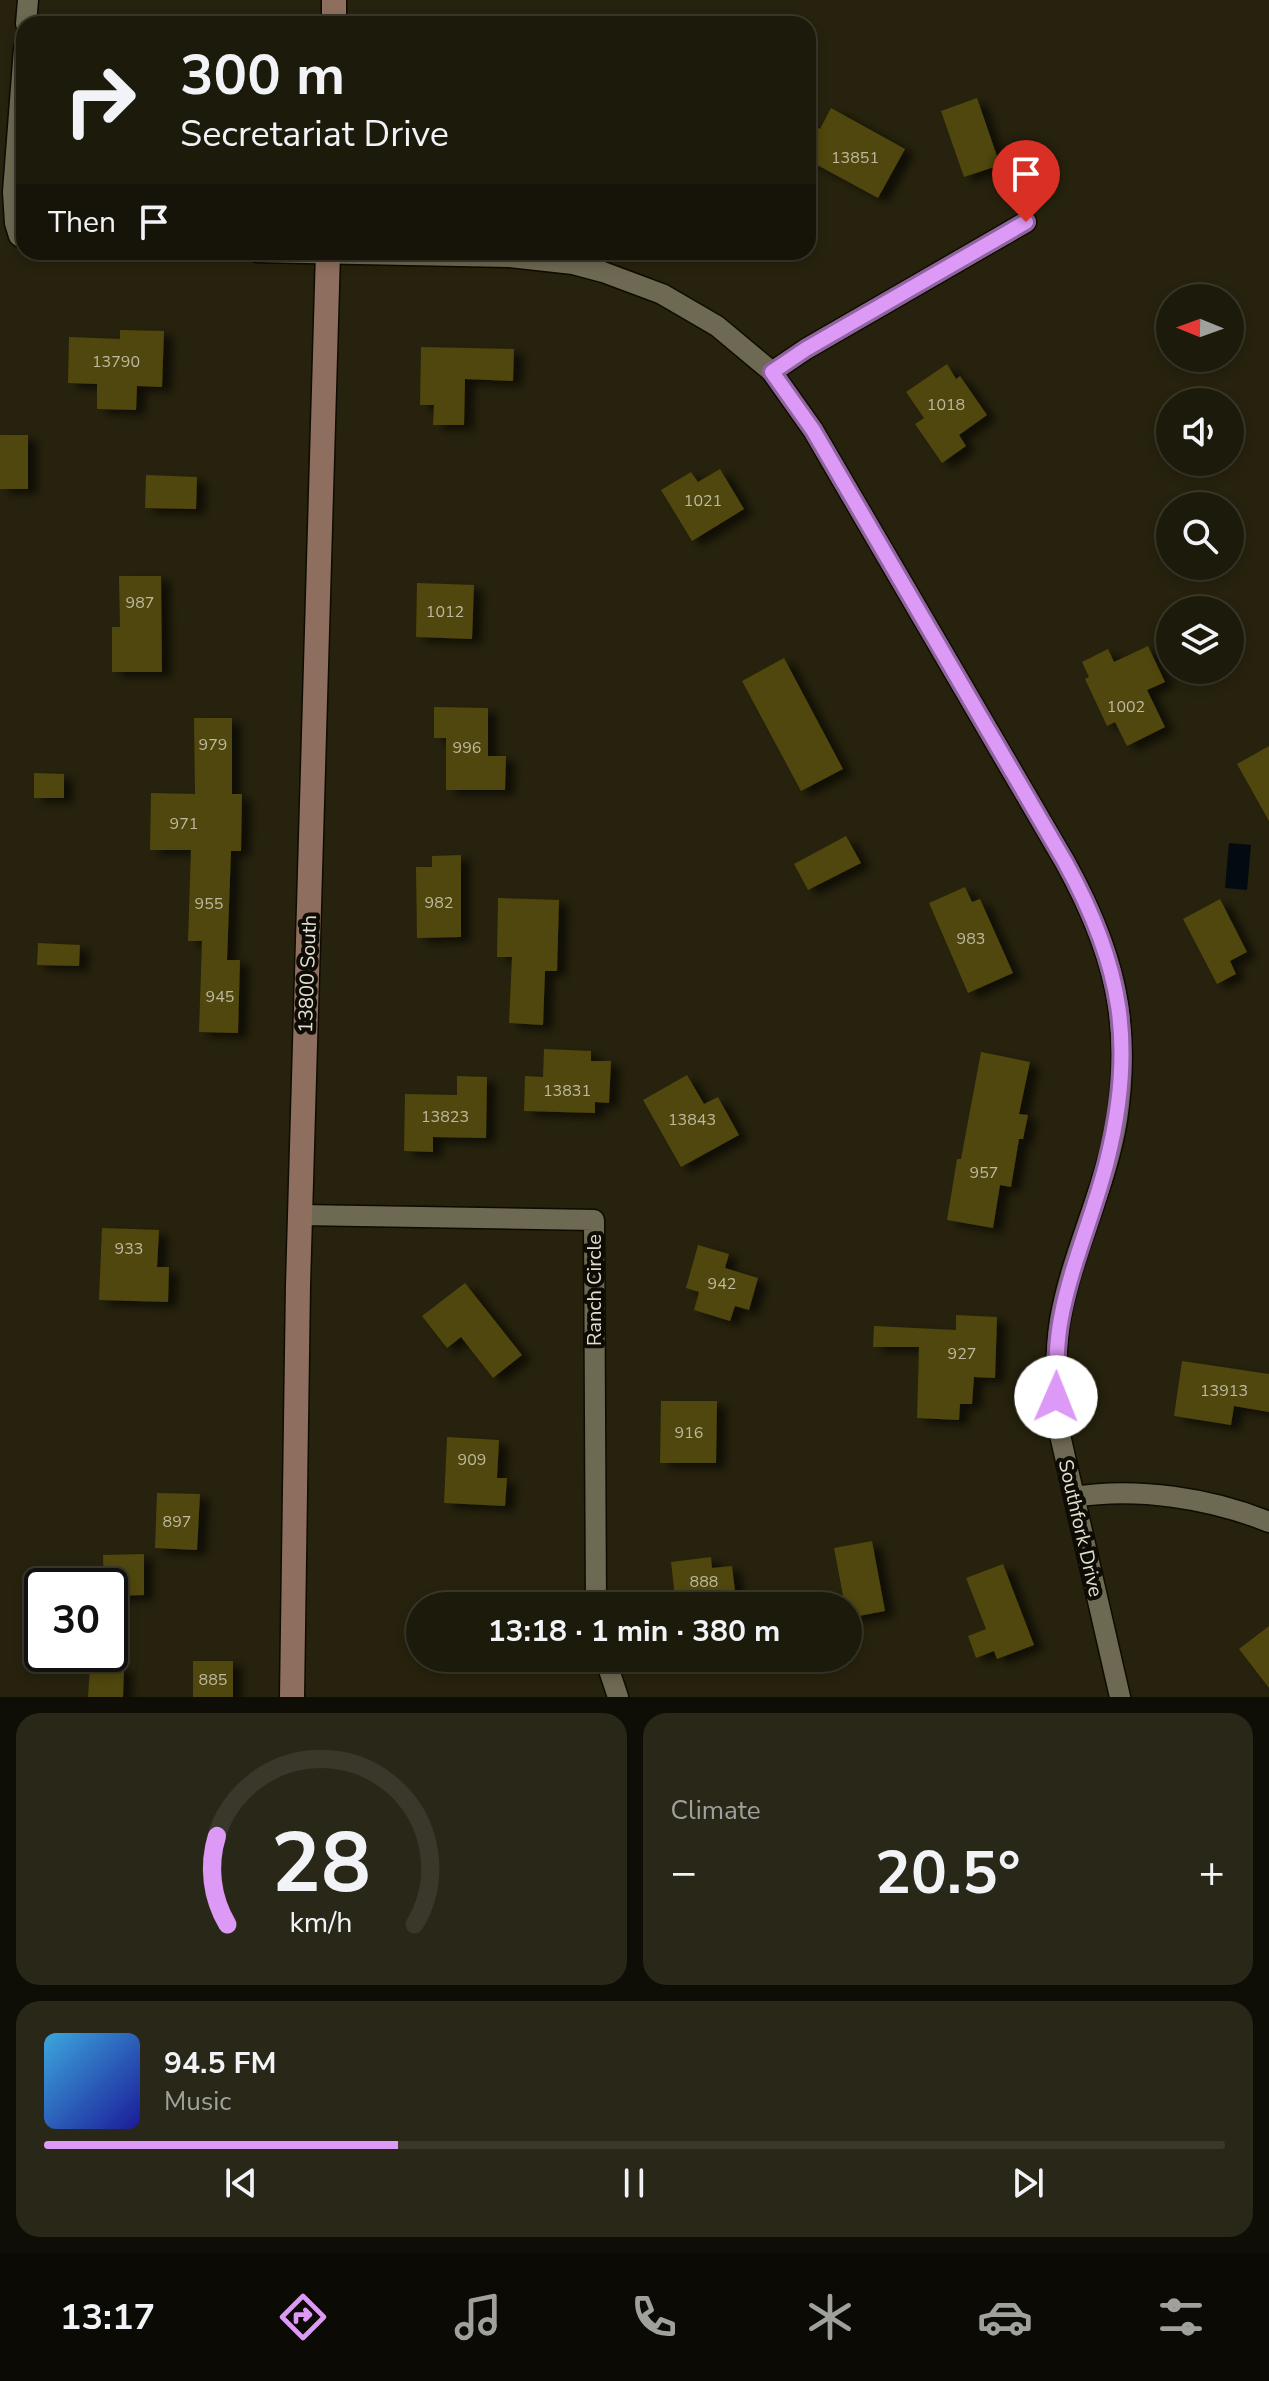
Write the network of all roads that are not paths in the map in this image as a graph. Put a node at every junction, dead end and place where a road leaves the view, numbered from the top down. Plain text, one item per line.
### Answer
1 (16, 153) edge
2 (1026, 222) dead end
3 (16, 225) edge
4 (328, 260) edge
5 (537, 260) edge
6 (772, 372) junction
7 (300, 1215) junction
8 (1074, 1497) junction
9 (1269, 1522) edge
10 (596, 1592) edge
11 (610, 1672) edge
12 (292, 1697) edge
13 (618, 1697) edge
14 (1120, 1697) edge

1 - 3 street
2 - 6 street
4 - 7 main road, 13800 South
5 - 6 street, Southfork Drive
6 - 8 street, Southfork Drive
7 - 10 street, Ranch Circle
7 - 12 main road, 13800 South
8 - 9 street
8 - 14 street, Southfork Drive
11 - 13 street

